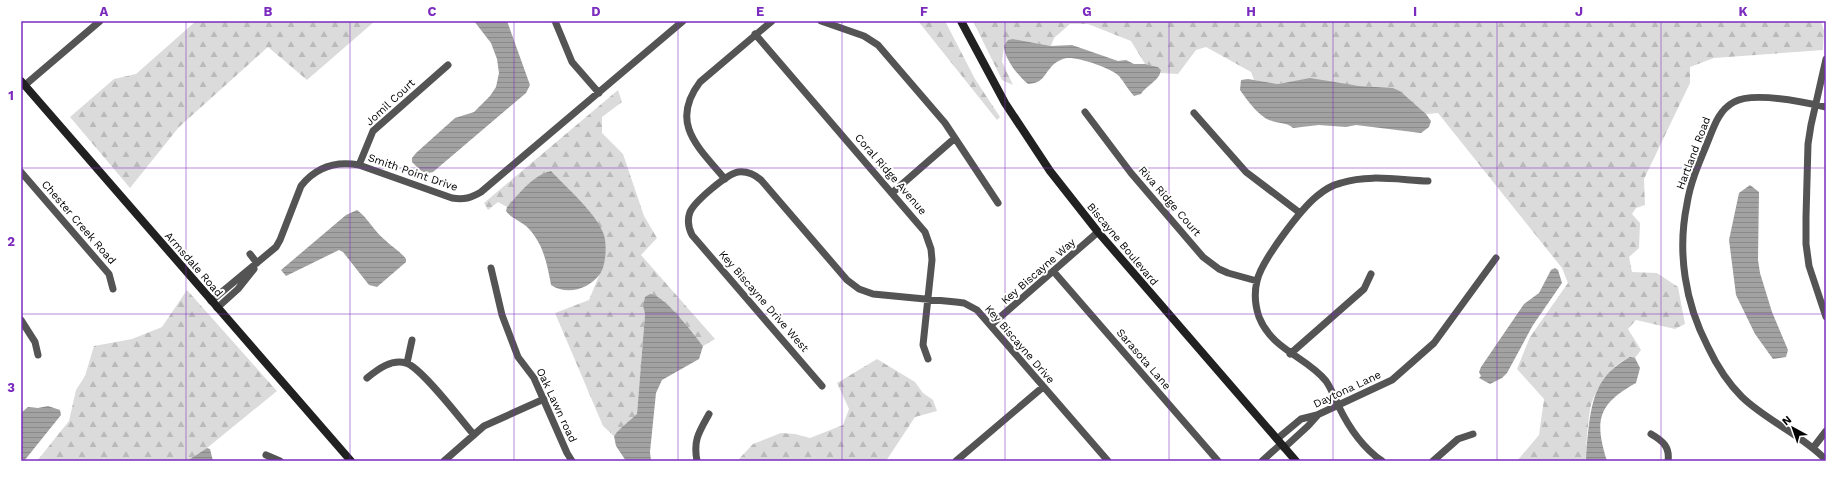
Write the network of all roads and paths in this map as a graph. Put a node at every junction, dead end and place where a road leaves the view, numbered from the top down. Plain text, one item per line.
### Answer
1 (100, 21) edge
2 (555, 21) edge
3 (683, 21) edge
4 (772, 21) edge
5 (821, 21) edge
6 (962, 21) edge
7 (755, 34) junction
8 (1826, 59) edge
9 (448, 65) dead end
10 (23, 83) edge
11 (599, 93) junction
12 (1816, 104) junction
13 (1826, 107) edge
14 (1085, 112) dead end
15 (1194, 113) dead end
16 (955, 138) junction
17 (359, 165) junction
18 (21, 172) edge
19 (725, 179) junction
20 (1428, 181) dead end
21 (892, 193) junction
22 (998, 203) dead end
23 (1300, 213) junction
24 (1098, 232) junction
25 (250, 254) dead end
26 (1496, 258) dead end
27 (257, 263) junction
28 (491, 268) dead end
29 (1054, 272) junction
30 (1371, 274) dead end
31 (1257, 281) junction
32 (113, 289) dead end
33 (927, 299) junction
34 (211, 301) junction
35 (217, 308) junction
36 (1826, 317) edge
37 (21, 320) edge
38 (991, 326) junction
39 (412, 340) dead end
40 (1290, 354) junction
41 (38, 355) dead end
42 (928, 359) dead end
43 (407, 363) junction
44 (367, 378) dead end
45 (822, 386) dead end
46 (1043, 387) junction
47 (544, 399) junction
48 (1338, 405) junction
49 (709, 414) dead end
50 (1317, 415) junction
51 (1826, 432) edge
52 (1473, 434) dead end
53 (1651, 434) dead end
54 (474, 436) junction
55 (1281, 444) junction
56 (1813, 448) junction
57 (266, 455) dead end
58 (1826, 460) edge
59 (280, 461) edge
60 (351, 461) edge
61 (444, 461) edge
62 (572, 461) edge
63 (697, 461) edge
64 (956, 461) edge
65 (1108, 461) edge
66 (1218, 461) edge
67 (1262, 461) edge
68 (1296, 461) edge
69 (1382, 461) edge
70 (1433, 461) edge
71 (1668, 461) edge

1 - 10 street
2 - 11 street
3 - 11 street, Smith Point Drive
4 - 7 street
5 - 16 street
6 - 24 street, Biscayne Boulevard
7 - 19 street
7 - 21 street, Coral Ridge Avenue
8 - 12 street
9 - 17 street, Jomil Court
10 - 34 street, Armsdale Road
11 - 17 street, Smith Point Drive
12 - 13 street, Hartland Road
12 - 36 street
12 - 56 street, Hartland Road
14 - 31 street, Riva Ridge Court
15 - 23 street
16 - 21 street
16 - 22 street
17 - 27 street, Smith Point Drive
18 - 32 street, Chester Creek Road
19 - 33 street, Key Biscayne Drive
19 - 45 street, Key Biscayne Drive West
20 - 23 street
21 - 33 street, Coral Ridge Avenue
23 - 31 street
24 - 29 street, Key Biscayne Way
24 - 55 street, Biscayne Boulevard
25 - 27 street
26 - 48 street, Daytona Lane
27 - 34 street, Smith Point Drive
27 - 35 street
28 - 47 street, Oak Lawn road
29 - 38 street, Key Biscayne Way
29 - 66 street, Sarasota Lane
30 - 40 street
31 - 40 street
33 - 38 street, Key Biscayne Drive
33 - 42 street, Coral Ridge Avenue
34 - 35 street, Armsdale Road
35 - 60 street, Armsdale Road
37 - 41 street
38 - 46 street, Key Biscayne Drive
39 - 43 street
40 - 48 street
43 - 44 street
43 - 54 street
46 - 64 street
46 - 65 street, Key Biscayne Drive
47 - 54 street
47 - 62 street, Oak Lawn road
48 - 50 street, Daytona Lane
48 - 69 street
49 - 63 street
50 - 55 street
50 - 55 street, Daytona Lane
51 - 56 street
52 - 70 street
53 - 71 street
54 - 61 street
55 - 67 street, Daytona Lane
55 - 68 street, Biscayne Boulevard
56 - 58 street, Hartland Road
57 - 59 street

